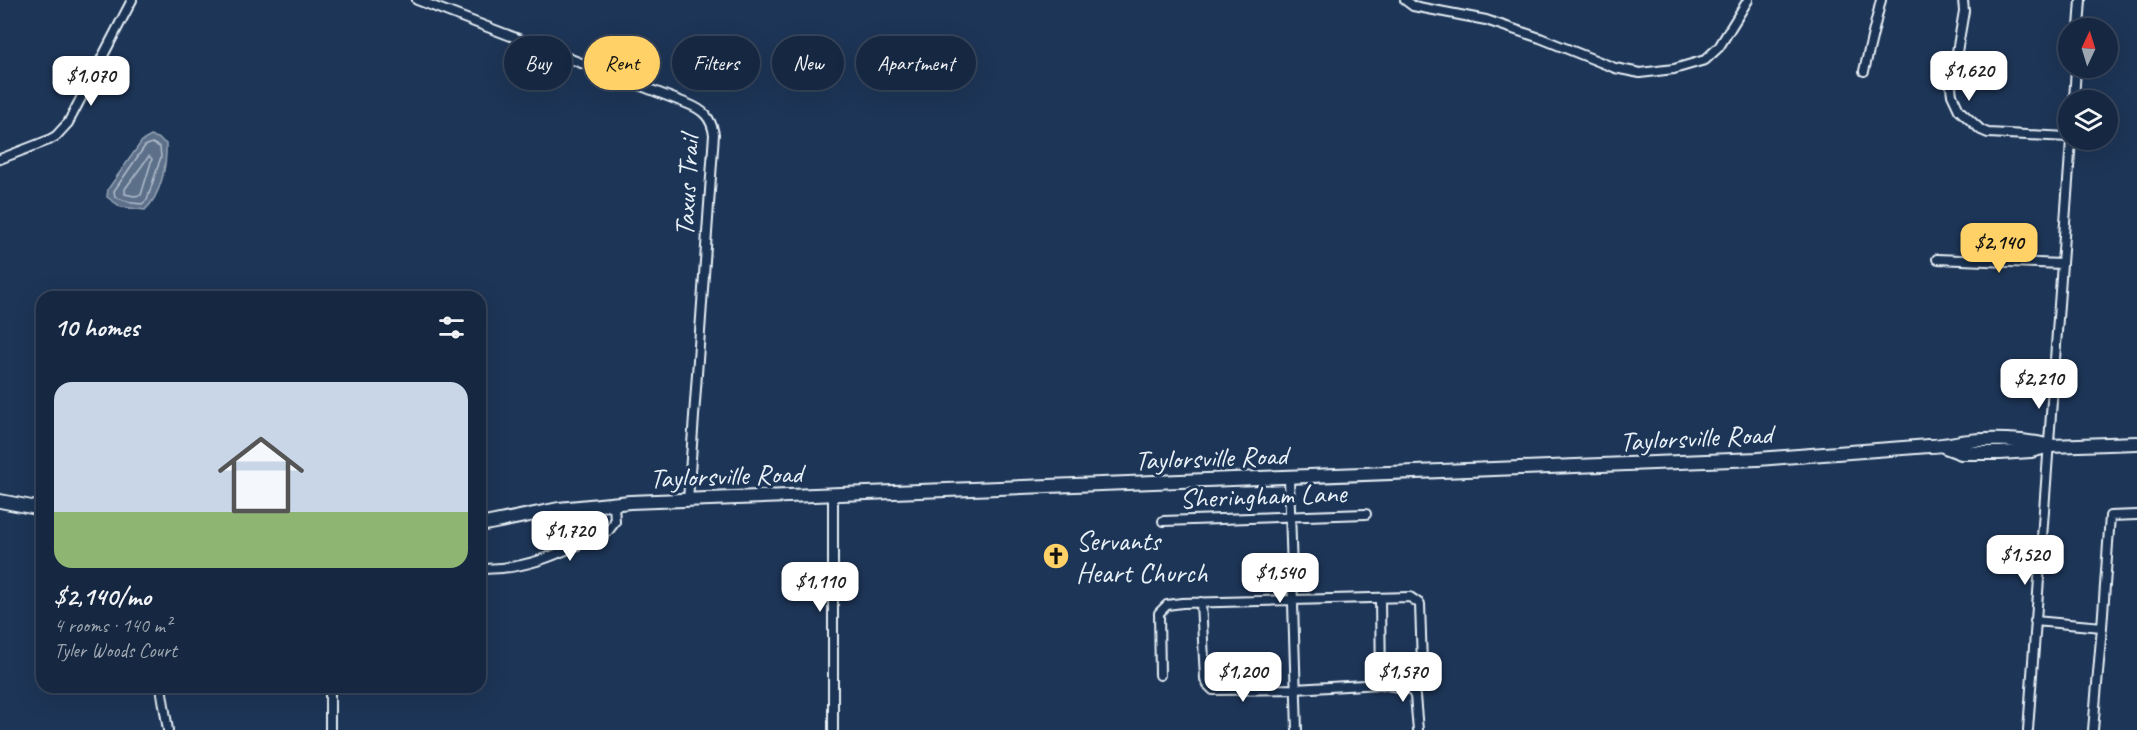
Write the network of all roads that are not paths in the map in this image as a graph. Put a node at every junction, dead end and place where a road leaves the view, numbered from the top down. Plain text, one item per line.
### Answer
1 (132, 0) edge
2 (417, 0) edge
3 (1405, 0) edge
4 (1748, 0) edge
5 (1881, 0) edge
6 (1963, 0) edge
7 (2081, 0) edge
8 (2080, 18) edge
9 (1864, 71) dead end
10 (2058, 137) edge
11 (2069, 150) edge
12 (0, 159) edge
13 (1937, 259) dead end
14 (2062, 264) junction
15 (2137, 443) edge
16 (2050, 446) junction
17 (1289, 478) junction
18 (833, 495) junction
19 (0, 501) edge
20 (688, 501) junction
21 (614, 503) junction
22 (36, 508) edge
23 (1366, 513) dead end
24 (2137, 515) edge
25 (1290, 516) junction
26 (1163, 521) dead end
27 (486, 524) edge
28 (486, 569) edge
29 (1380, 598) junction
30 (1293, 600) junction
31 (1201, 602) junction
32 (2036, 621) junction
33 (2102, 627) junction
34 (1422, 664) dead end
35 (1160, 675) dead end
36 (1381, 684) junction
37 (1295, 689) junction
38 (162, 693) edge
39 (330, 693) edge
40 (168, 730) edge
41 (330, 730) edge
42 (833, 730) edge
43 (1297, 730) edge
44 (1418, 730) edge
45 (2028, 730) edge
46 (2093, 730) edge

1 - 12 street
2 - 20 street, Taxus Trail
3 - 4 street
5 - 9 street
6 - 10 street
7 - 8 street
11 - 14 street
13 - 14 street
14 - 16 street
15 - 16 main road, Taylorsville Road
16 - 17 main road, Taylorsville Road
16 - 32 street
17 - 18 main road, Taylorsville Road
17 - 25 street
18 - 20 main road, Taylorsville Road
18 - 42 street
19 - 22 main road
20 - 21 main road, Taylorsville Road
21 - 27 main road, Taylorsville Road
21 - 28 street
23 - 25 street, Sheringham Lane
24 - 33 street
25 - 26 street, Sheringham Lane
25 - 30 street
29 - 30 street
29 - 34 street
29 - 36 street
30 - 31 street
30 - 37 street
31 - 35 street
31 - 37 street
32 - 33 street
32 - 45 street
33 - 46 street
36 - 37 street
36 - 44 street
37 - 43 street
38 - 40 street
39 - 41 street

